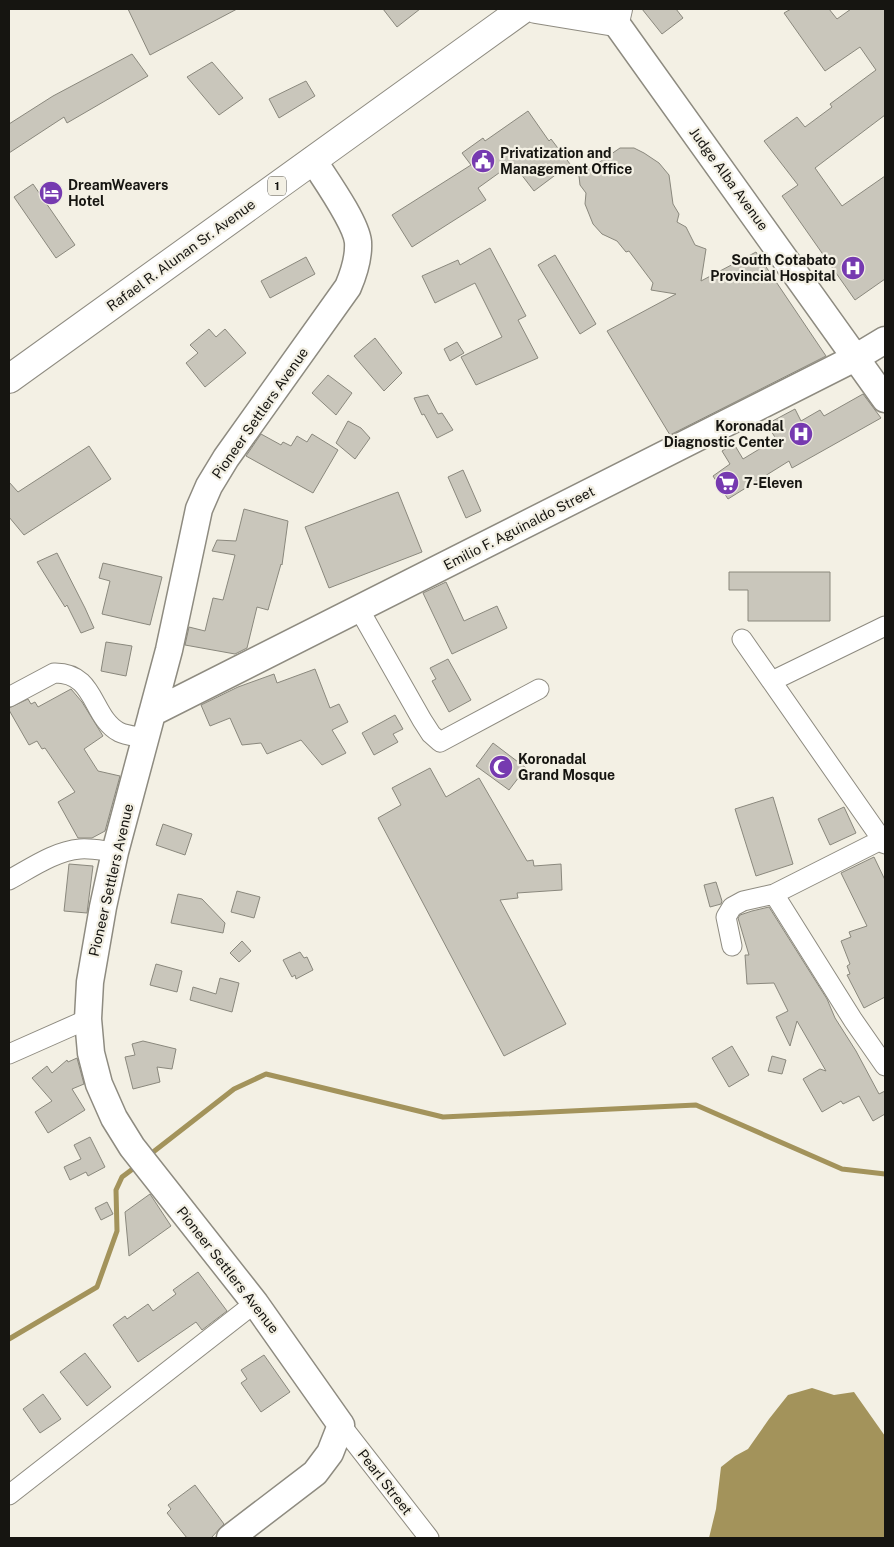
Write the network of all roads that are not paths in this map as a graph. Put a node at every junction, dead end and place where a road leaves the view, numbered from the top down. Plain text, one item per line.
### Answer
1 (523, 9) edge
2 (536, 9) edge
3 (613, 13) edge
4 (313, 160) junction
5 (885, 340) edge
6 (855, 358) junction
7 (9, 379) edge
8 (885, 399) edge
9 (359, 609) junction
10 (885, 626) edge
11 (742, 639) dead end
12 (772, 681) junction
13 (539, 689) dead end
14 (9, 697) edge
15 (149, 726) junction
16 (884, 841) edge
17 (116, 852) junction
18 (9, 880) edge
19 (774, 894) junction
20 (732, 946) dead end
21 (88, 1019) junction
22 (9, 1054) edge
23 (885, 1066) edge
24 (256, 1303) junction
25 (341, 1425) junction
26 (9, 1495) edge
27 (230, 1538) edge
28 (429, 1538) edge

1 - 4 highway, Rafael R. Alunan Sr. Avenue / 1
2 - 3 highway
3 - 6 street, Judge Alba Avenue
4 - 7 highway, Rafael R. Alunan Sr. Avenue / 1
4 - 15 street, Pioneer Settlers Avenue
5 - 6 street, Emilio F. Aguinaldo Street
6 - 8 street, Judge Alba Avenue
6 - 9 street, Emilio F. Aguinaldo Street
9 - 13 street
9 - 15 street, Emilio F. Aguinaldo Street
10 - 12 street
11 - 12 street
12 - 16 street
14 - 15 street
15 - 17 street, Pioneer Settlers Avenue
16 - 19 street
17 - 18 street
17 - 21 street, Pioneer Settlers Avenue
19 - 20 street
19 - 23 street
21 - 22 street
21 - 24 street, Pioneer Settlers Avenue
24 - 25 street, Pioneer Settlers Avenue
24 - 26 street
25 - 27 street
25 - 28 street, Pearl Street

